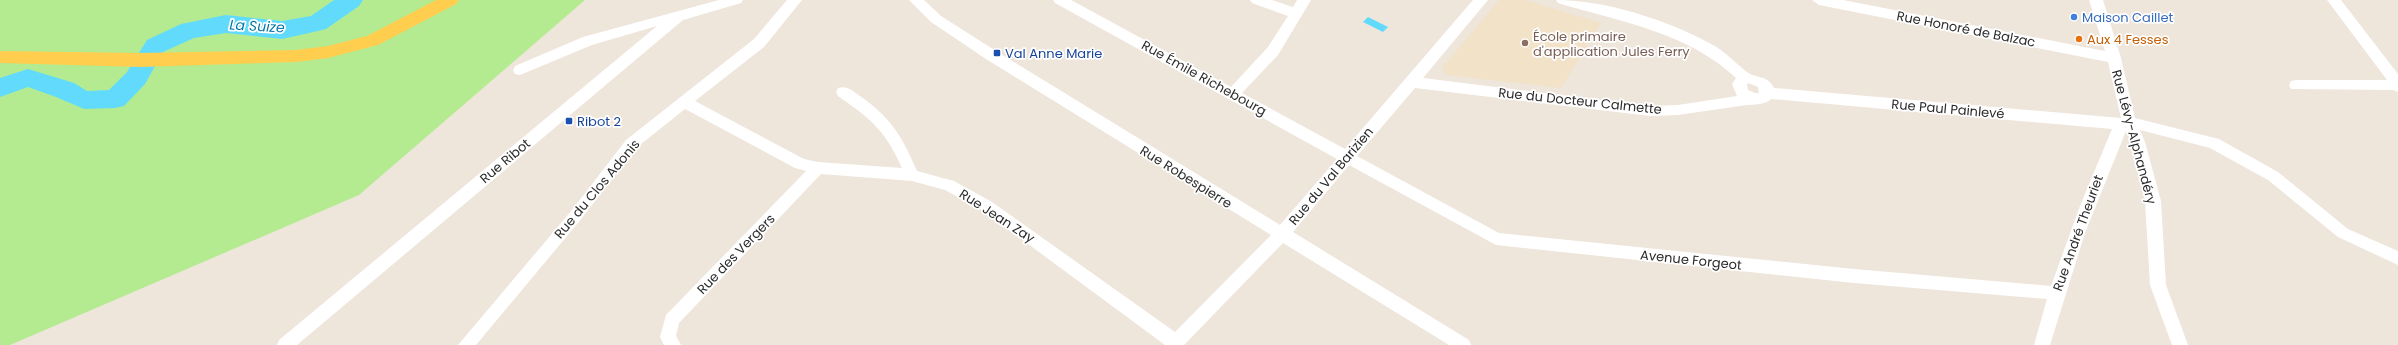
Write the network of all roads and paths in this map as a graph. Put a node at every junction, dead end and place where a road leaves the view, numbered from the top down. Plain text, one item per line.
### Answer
1 (450, 0) edge
2 (736, 0) edge
3 (795, 0) edge
4 (916, 0) edge
5 (1060, 0) edge
6 (1257, 0) edge
7 (1304, 0) edge
8 (1481, 0) edge
9 (1563, 0) edge
10 (1818, 0) edge
11 (2096, 0) edge
12 (2334, 0) edge
13 (1295, 13) junction
14 (678, 16) junction
15 (0, 58) edge
16 (2114, 58) junction
17 (520, 70) dead end
18 (1745, 78) junction
19 (1411, 82) junction
20 (2296, 85) dead end
21 (2398, 86) edge
22 (843, 92) dead end
23 (1768, 93) junction
24 (1233, 94) junction
25 (1747, 97) junction
26 (684, 102) junction
27 (2125, 123) junction
28 (1346, 157) junction
29 (818, 168) junction
30 (912, 176) junction
31 (1281, 235) junction
32 (2398, 258) edge
33 (2055, 293) junction
34 (1174, 344) edge
35 (285, 345) edge
36 (466, 345) edge
37 (673, 345) edge
38 (1463, 345) edge
39 (2042, 345) edge
40 (2180, 345) edge

1 - 15 main road
2 - 14 street, Rue Ribot
3 - 26 street, Rue du Clos Adonis
4 - 31 street, Rue Robespierre
5 - 24 street, Rue Émile Richebourg
6 - 13 street
7 - 13 street
8 - 19 street, Rue du Val Barizien
9 - 18 street
10 - 16 street, Rue Honoré de Balzac
11 - 16 street, Rue Lévy-Alphandéry
12 - 21 street
13 - 24 street
14 - 17 street
14 - 35 street, Rue Ribot
16 - 27 street, Rue Lévy-Alphandéry
18 - 23 street
18 - 25 street
19 - 25 street, Rue du Docteur Calmette
19 - 28 street, Rue du Val Barizien
20 - 21 street
22 - 30 street
23 - 25 street
23 - 27 street, Rue Paul Painlevé
24 - 28 street, Rue Émile Richebourg
26 - 29 street, Rue Jean Zay
26 - 36 street, Rue du Clos Adonis
27 - 32 street, Rue Paul Painlevé
27 - 33 street, Rue André Theuriet
27 - 40 street, Rue Lévy-Alphandéry
28 - 31 street, Rue du Val Barizien
28 - 33 street, Avenue Forgeot
29 - 30 street, Rue Jean Zay
29 - 37 street, Rue des Vergers
30 - 34 street, Rue Jean Zay
31 - 34 street, Rue du Val Barizien
31 - 38 street, Rue Robespierre
33 - 39 street, Rue André Theuriet

